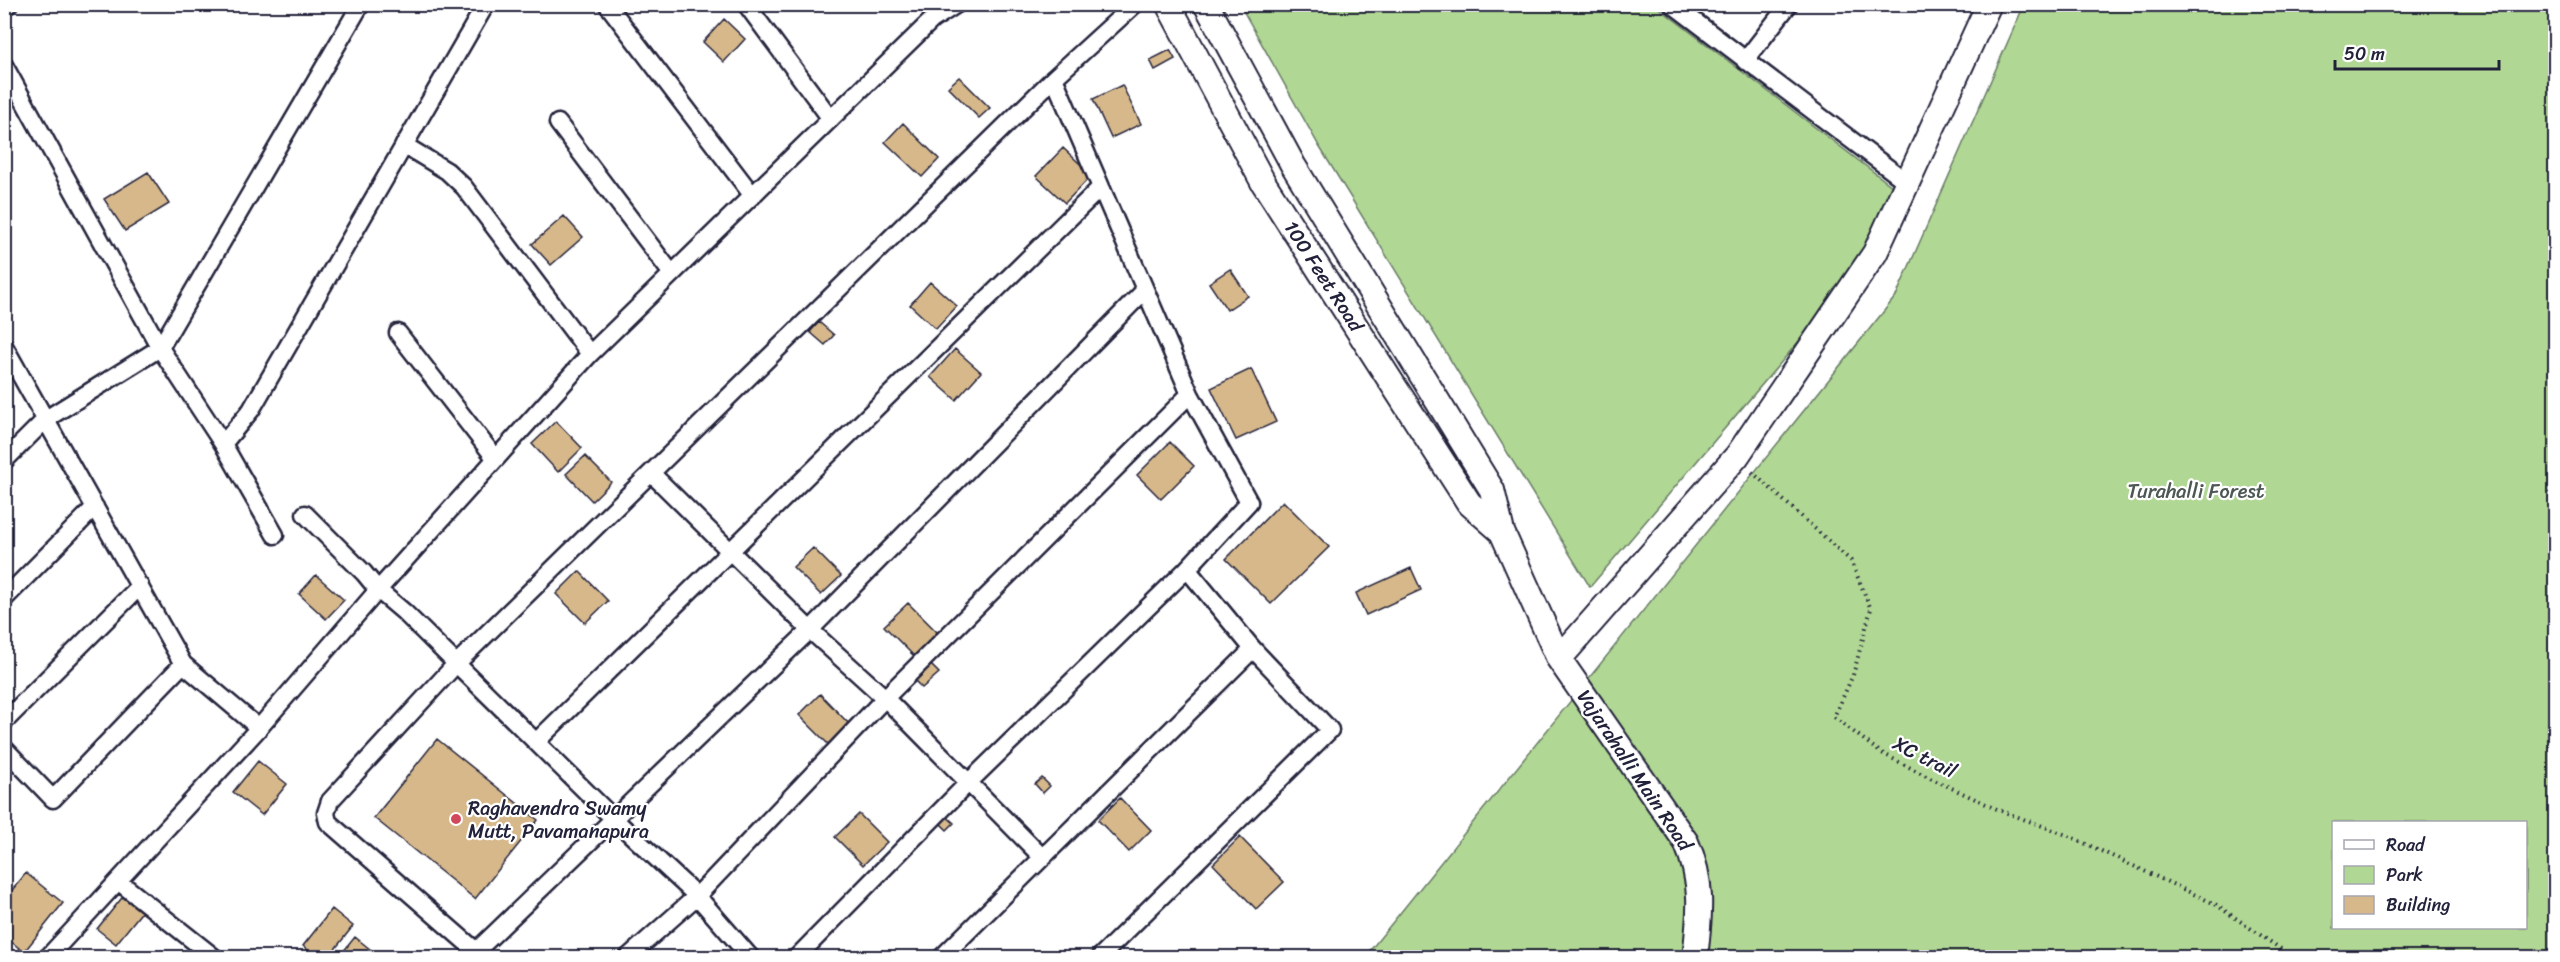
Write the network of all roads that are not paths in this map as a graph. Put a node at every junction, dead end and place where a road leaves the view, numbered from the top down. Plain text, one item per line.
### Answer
1 (9, 4) edge
2 (361, 4) edge
3 (486, 4) edge
4 (607, 4) edge
5 (746, 4) edge
6 (957, 4) edge
7 (1135, 4) edge
8 (1167, 4) edge
9 (1206, 4) edge
10 (1672, 4) edge
11 (1789, 4) edge
12 (1989, 4) edge
13 (4, 7) edge
14 (1745, 61) junction
15 (4, 64) edge
16 (1053, 78) junction
17 (831, 119) junction
18 (558, 123) dead end
19 (404, 145) junction
20 (1908, 183) junction
21 (1101, 187) junction
22 (753, 196) junction
23 (672, 274) junction
24 (1145, 290) junction
25 (398, 333) dead end
26 (4, 346) edge
27 (160, 348) junction
28 (590, 354) junction
29 (1190, 394) junction
30 (46, 419) junction
31 (223, 444) junction
32 (496, 459) junction
33 (4, 461) edge
34 (651, 473) junction
35 (95, 507) junction
36 (305, 514) dead end
37 (1502, 532) junction
38 (275, 535) dead end
39 (730, 551) junction
40 (1187, 569) junction
41 (140, 586) junction
42 (378, 590) junction
43 (4, 599) edge
44 (810, 630) junction
45 (1253, 650) junction
46 (1559, 658) junction
47 (183, 664) junction
48 (456, 664) junction
49 (885, 698) junction
50 (4, 722) edge
51 (259, 728) junction
52 (536, 742) junction
53 (4, 748) edge
54 (967, 784) junction
55 (614, 819) junction
56 (1042, 857) junction
57 (118, 880) junction
58 (697, 896) junction
59 (472, 954) edge
60 (47, 957) edge
61 (214, 957) edge
62 (627, 957) edge
63 (751, 957) edge
64 (796, 957) edge
65 (941, 957) edge
66 (1099, 957) edge
67 (1695, 957) edge

1 - 13 street
2 - 27 street
3 - 19 street
4 - 22 street
5 - 17 street
6 - 17 street
7 - 16 street
8 - 37 main road, 100 Feet Road
9 - 37 main road, 100 Feet Road
10 - 14 street
11 - 14 street
12 - 20 main road
14 - 20 street
15 - 27 street
16 - 21 street
16 - 34 street
17 - 22 street
18 - 23 street
19 - 28 street
19 - 31 street
20 - 46 main road
21 - 24 street
21 - 39 street
22 - 23 street
23 - 28 street
24 - 29 street
24 - 44 street
25 - 32 street
26 - 30 street
27 - 30 street
27 - 31 street
28 - 32 street
29 - 40 street
29 - 49 street
30 - 33 street
30 - 35 street
31 - 38 street
32 - 42 street
34 - 39 street
34 - 48 street
35 - 41 street
35 - 43 street
36 - 42 street
37 - 46 main road, 100 Feet Road
39 - 44 street
39 - 52 street
40 - 45 street
40 - 54 street
41 - 47 street
41 - 50 street
42 - 48 street
42 - 51 street
44 - 49 street
44 - 55 street
45 - 56 street
45 - 66 street
46 - 67 main road, Vajarahalli Main Road
47 - 51 street
47 - 53 street
48 - 52 street
48 - 59 street
49 - 54 street
49 - 58 street
51 - 57 street
52 - 55 street
54 - 56 street
54 - 64 street
55 - 58 street
55 - 59 street
56 - 65 street
57 - 60 street
57 - 61 street
58 - 62 street
58 - 63 street

